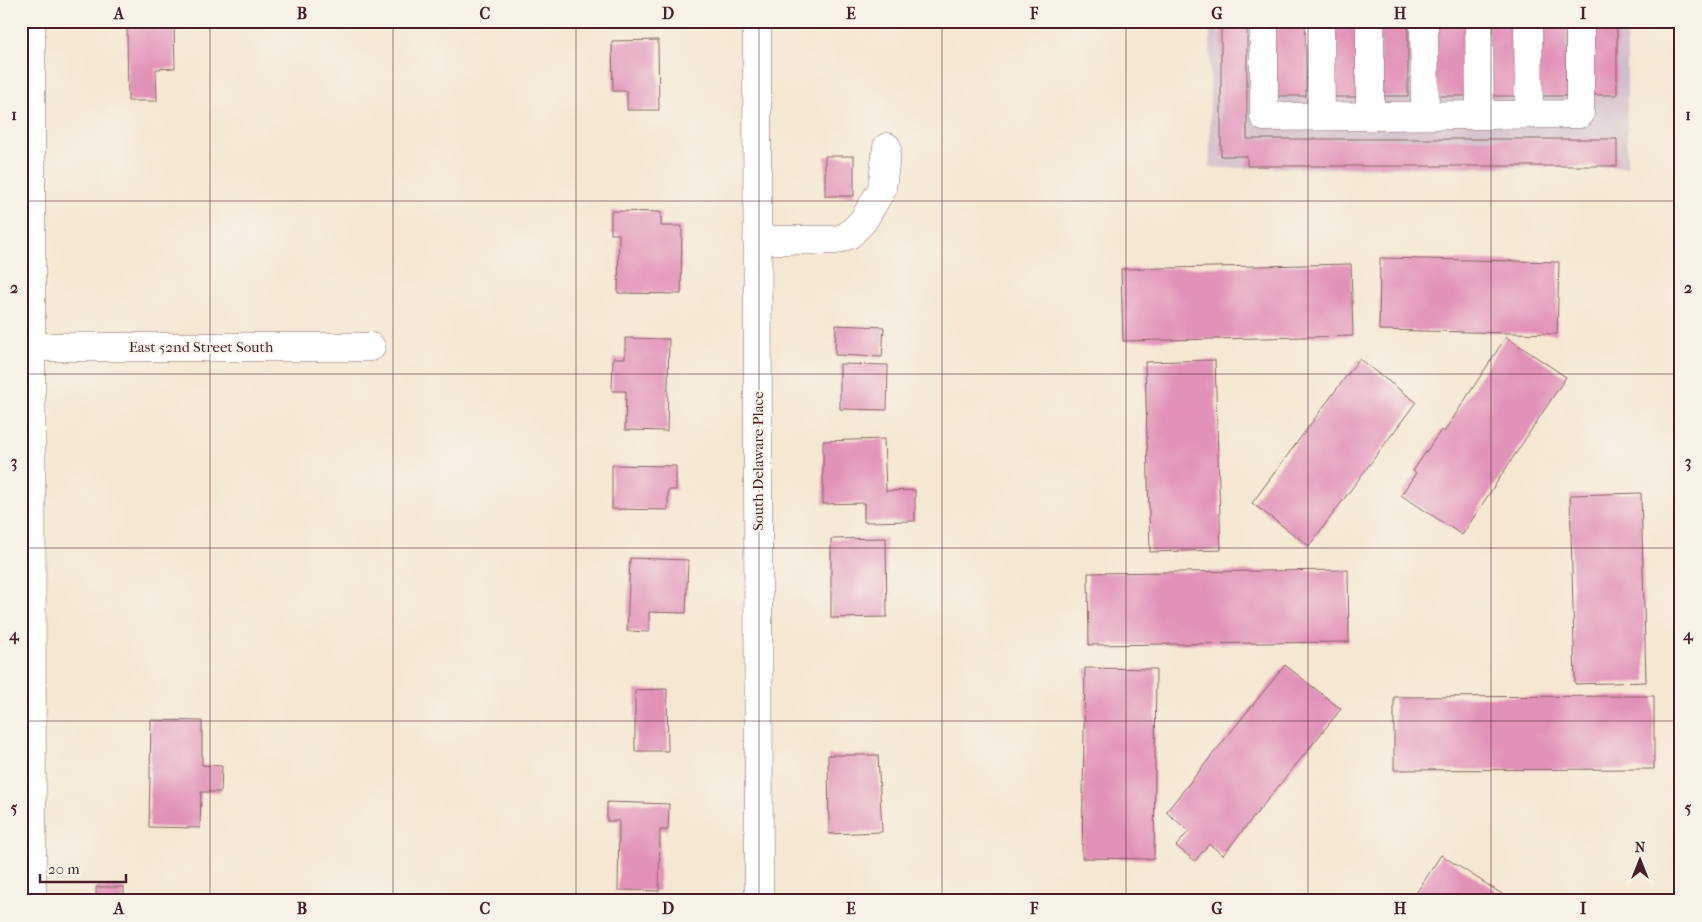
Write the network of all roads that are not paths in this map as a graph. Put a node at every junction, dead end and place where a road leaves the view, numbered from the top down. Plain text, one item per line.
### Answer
1 (31, 21) edge
2 (757, 21) edge
3 (1264, 21) edge
4 (1320, 21) edge
5 (1370, 21) edge
6 (1424, 21) edge
7 (1480, 21) edge
8 (1528, 21) edge
9 (1580, 21) edge
10 (1529, 114) junction
11 (1480, 115) junction
12 (1321, 116) junction
13 (1370, 116) junction
14 (1424, 116) junction
15 (887, 147) dead end
16 (757, 240) junction
17 (371, 346) dead end
18 (30, 348) junction
19 (32, 901) edge
20 (759, 901) edge

1 - 18 street
2 - 16 street, South Delaware Place
3 - 12 street
4 - 12 street
5 - 13 street
6 - 14 street
7 - 11 street
8 - 10 street
9 - 10 street
10 - 11 street
11 - 14 street
12 - 13 street
13 - 14 street
15 - 16 street
16 - 20 street, South Delaware Place
17 - 18 street, East 52nd Street South
18 - 19 street

